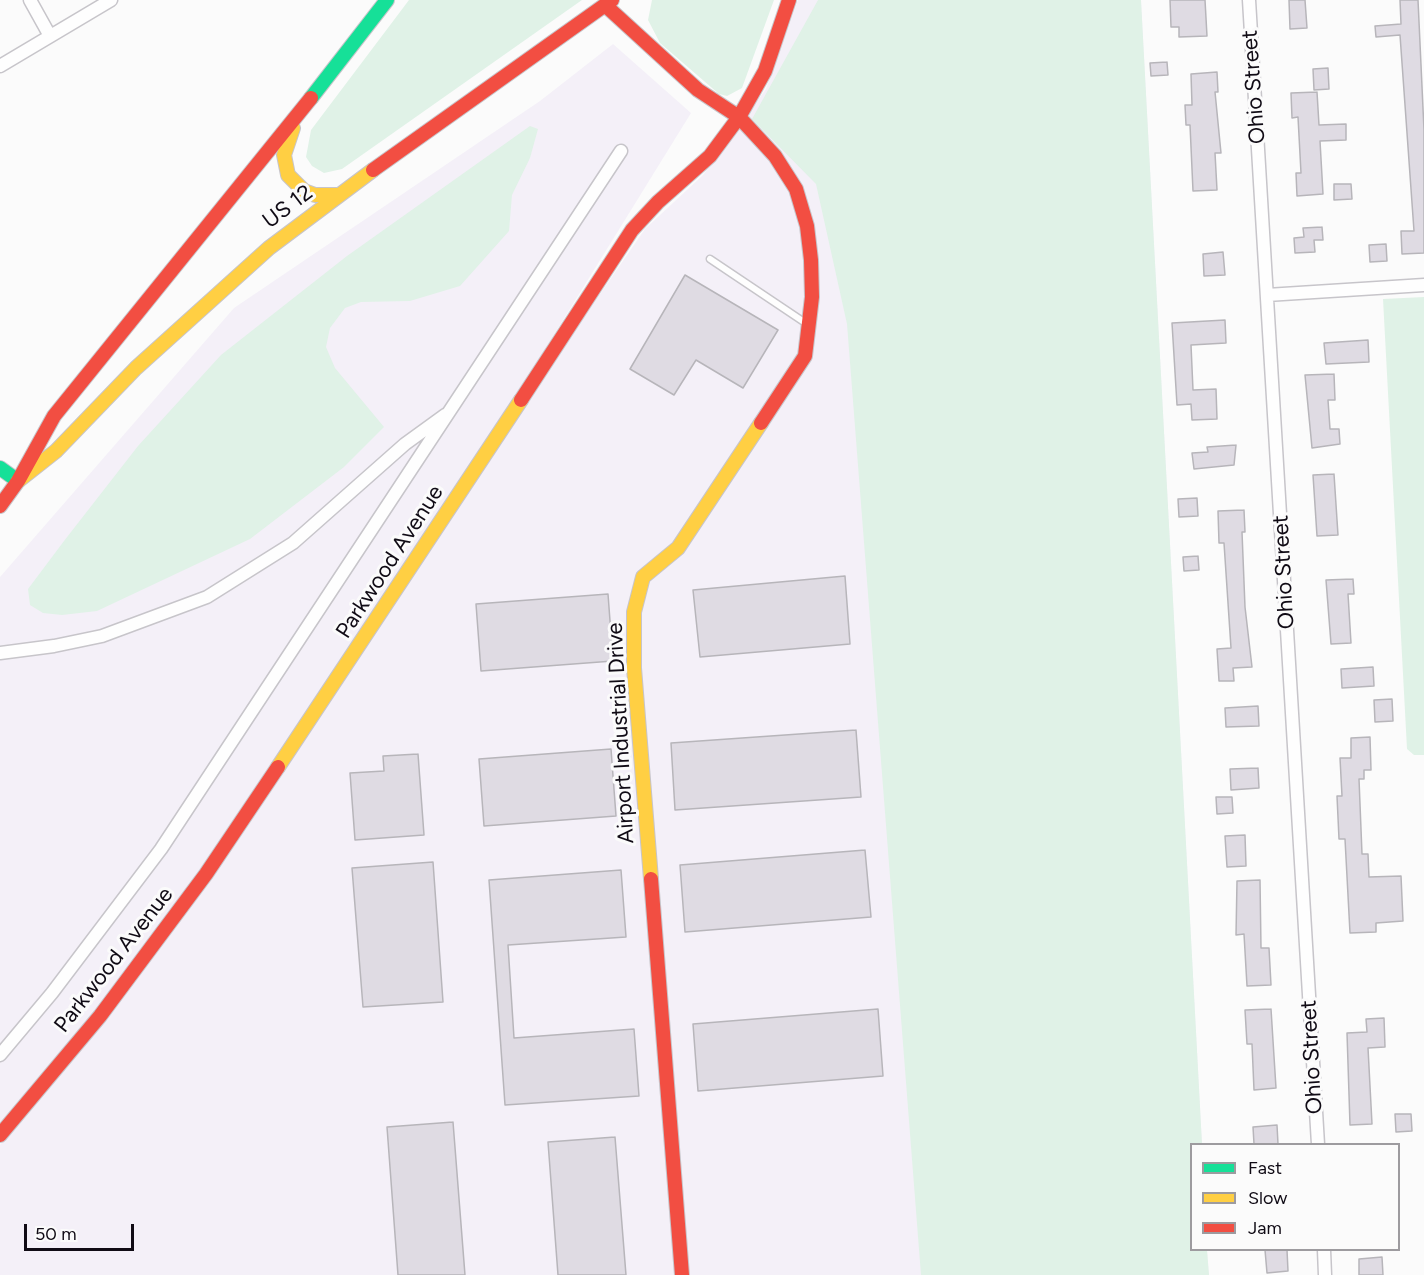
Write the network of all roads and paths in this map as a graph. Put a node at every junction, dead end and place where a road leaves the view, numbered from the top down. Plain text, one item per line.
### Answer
1 (30, 0) edge
2 (111, 0) edge
3 (387, 0) edge
4 (789, 0) edge
5 (1249, 0) edge
6 (609, 3) edge
7 (50, 36) junction
8 (0, 66) edge
9 (306, 104) junction
10 (739, 117) junction
11 (621, 151) dead end
12 (338, 195) junction
13 (710, 259) dead end
14 (1424, 285) edge
15 (1267, 295) junction
16 (811, 326) junction
17 (453, 409) junction
18 (0, 468) edge
19 (18, 482) junction
20 (0, 506) edge
21 (0, 654) edge
22 (0, 1055) edge
23 (0, 1135) edge
24 (1318, 1143) edge
25 (1324, 1251) edge
26 (682, 1275) edge
27 (1325, 1275) edge

1 - 7 street
2 - 7 street
3 - 9 main road, US 12 / US 12
4 - 10 main road, Parkwood Avenue
5 - 15 street, Ohio Street
6 - 10 main road, Airport Industrial Drive
6 - 12 main road, US 12 / US 12
7 - 8 street
9 - 12 main road
9 - 19 main road, US 12 / US 12
10 - 16 main road, Airport Industrial Drive
10 - 23 main road, Parkwood Avenue
11 - 17 street
12 - 19 main road, US 12 / US 12
13 - 16 lane
14 - 15 street
15 - 24 street, Ohio Street
16 - 26 main road, Airport Industrial Drive
17 - 21 street
17 - 22 street
18 - 19 main road
19 - 20 main road, US 12 / US 12
25 - 27 street

